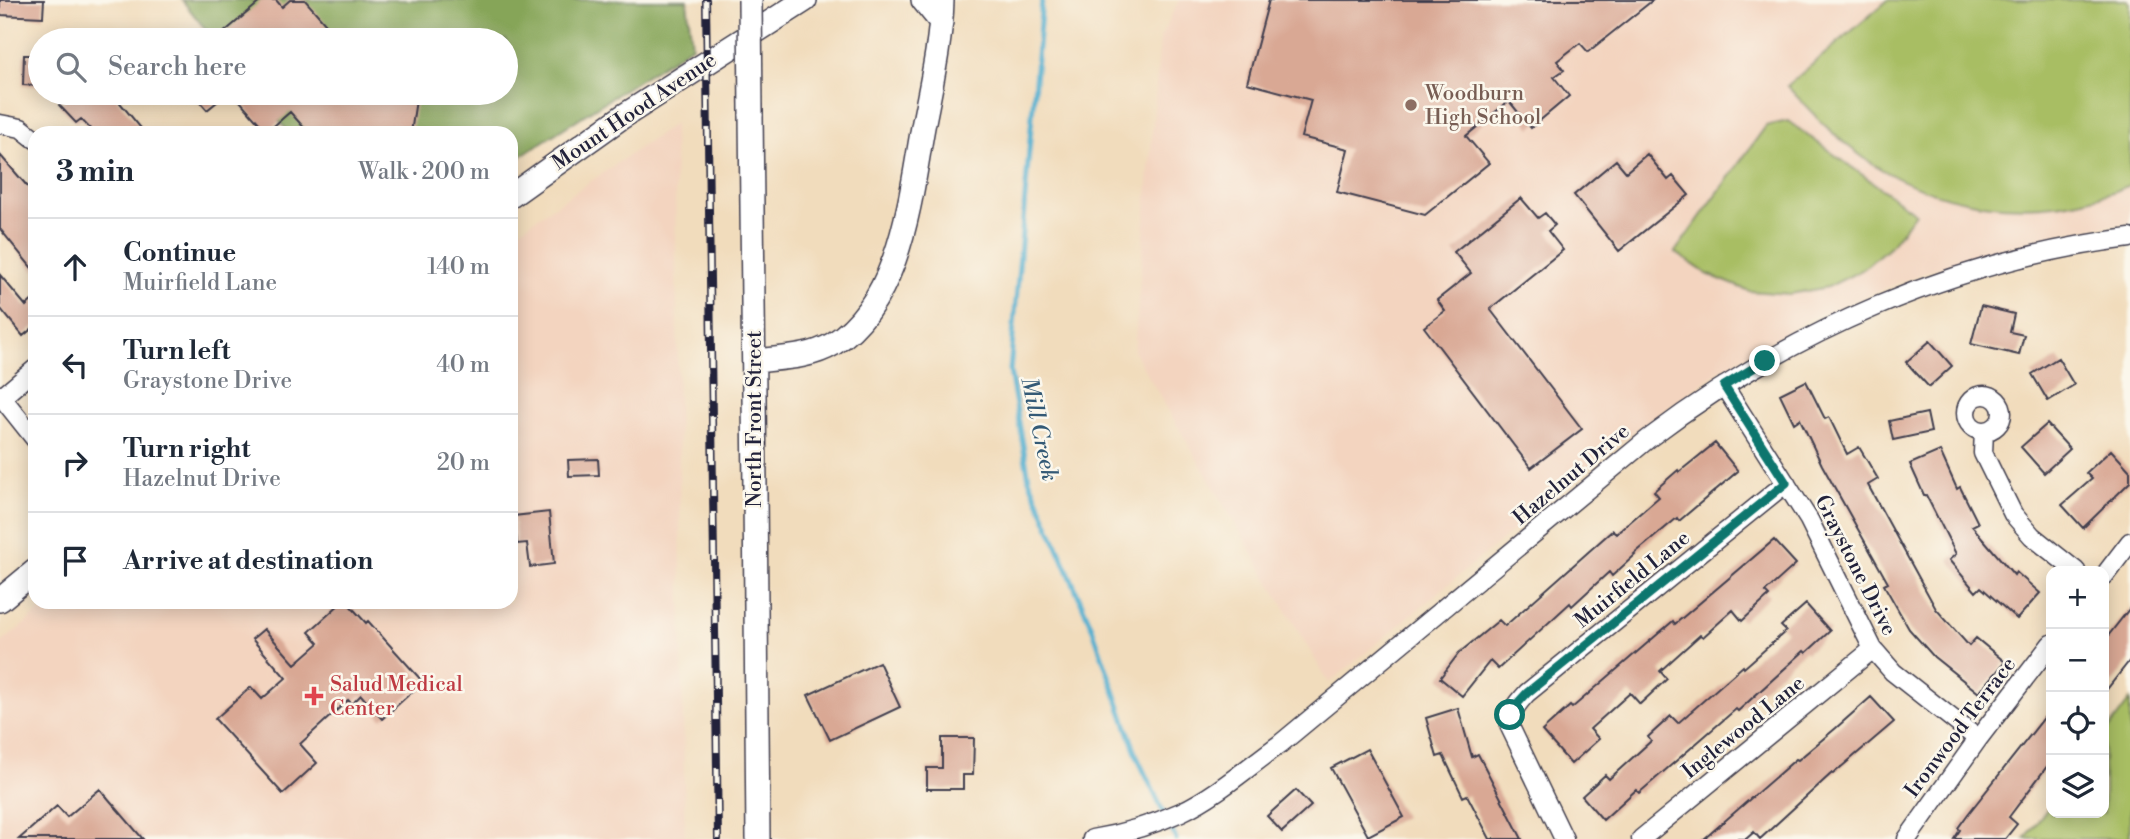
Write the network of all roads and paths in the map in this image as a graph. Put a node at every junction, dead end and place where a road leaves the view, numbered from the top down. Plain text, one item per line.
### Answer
1 (750, 0) edge
2 (923, 0) edge
3 (806, 2) edge
4 (942, 11) edge
5 (0, 124) edge
6 (28, 134) edge
7 (518, 191) edge
8 (2130, 238) edge
9 (755, 361) junction
10 (28, 375) edge
11 (1724, 386) junction
12 (1, 396) edge
13 (28, 430) edge
14 (1984, 431) dead end
15 (1786, 483) junction
16 (2130, 542) edge
17 (2070, 566) edge
18 (2109, 569) edge
19 (28, 577) edge
20 (0, 600) edge
21 (1873, 649) junction
22 (2046, 651) edge
23 (1978, 739) junction
24 (758, 839) edge
25 (1092, 839) edge
26 (1564, 839) edge
27 (1641, 839) edge
28 (1907, 839) edge

1 - 9 main road, North Front Street, bridge
2 - 4 main road
3 - 7 main road, Mount Hood Avenue
4 - 9 main road
5 - 6 street
8 - 11 street, Hazelnut Drive
9 - 24 main road, North Front Street
10 - 12 street
11 - 15 street, Graystone Drive
11 - 25 street, Hazelnut Drive
12 - 13 street
14 - 17 street
15 - 21 street, Graystone Drive
15 - 26 street, Muirfield Lane
16 - 18 street
19 - 20 main road
21 - 23 street, Graystone Drive
21 - 27 street, Inglewood Lane
22 - 23 street, Ironwood Terrace
23 - 28 street, Ironwood Terrace

